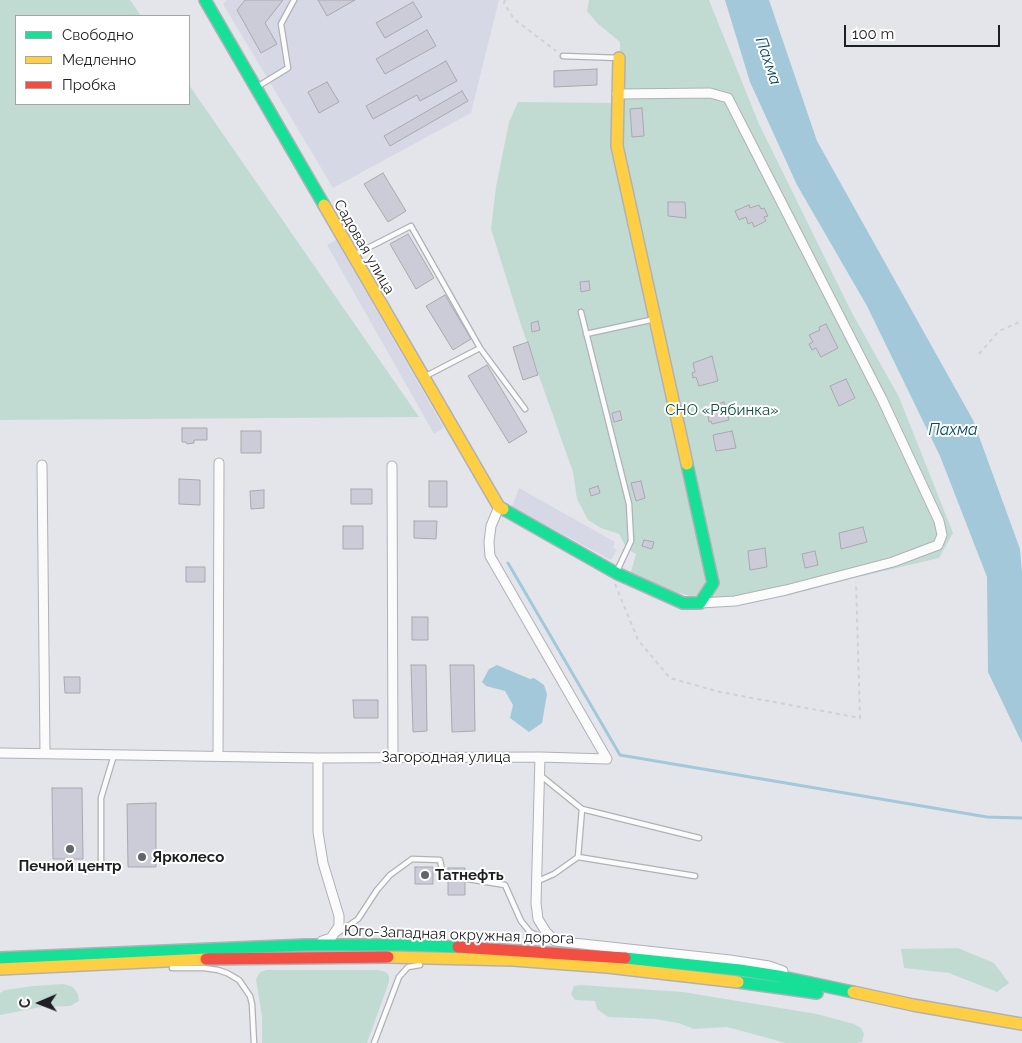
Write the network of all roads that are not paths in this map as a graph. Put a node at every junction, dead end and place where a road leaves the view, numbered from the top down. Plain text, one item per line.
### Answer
1 (205, 0) edge
2 (294, 0) edge
3 (563, 56) road end
4 (619, 58) joint
5 (256, 88) junction
6 (617, 94) junction
7 (352, 256) junction
8 (581, 312) dead end
9 (655, 319) junction
10 (586, 334) junction
11 (480, 348) junction
12 (423, 378) junction
13 (526, 409) dead end
14 (219, 463) dead end
15 (42, 466) dead end
16 (392, 466) dead end
17 (499, 507) junction
18 (612, 571) junction
19 (700, 603) junction
20 (0, 753) edge
21 (44, 753) junction
22 (114, 754) junction
23 (218, 755) junction
24 (540, 757) junction
25 (318, 758) junction
26 (393, 758) junction
27 (539, 774) junction
28 (582, 810) junction
29 (699, 838) dead end
30 (578, 857) junction
31 (101, 864) dead end
32 (695, 876) dead end
33 (536, 882) junction
34 (330, 938) junction
35 (555, 941) junction
36 (306, 945) junction
37 (0, 958) edge
38 (458, 959) junction
39 (51, 966) junction
40 (170, 968) dead end
41 (0, 969) edge
42 (77, 970) dead end
43 (824, 986) junction
44 (913, 1005) junction
45 (1022, 1024) edge
46 (254, 1043) edge
47 (374, 1043) edge

1 - 5 main road, Садовая улица
2 - 5 lane
3 - 4 lane
4 - 6 main road
5 - 7 main road, Садовая улица
6 - 9 main road
6 - 19 street
7 - 11 lane
7 - 12 main road, Садовая улица
8 - 10 lane
9 - 10 lane
9 - 19 main road
10 - 18 lane
11 - 12 lane
11 - 13 lane
12 - 17 main road, Садовая улица
14 - 23 street
15 - 21 street
16 - 26 street
17 - 18 main road
17 - 24 street, Загородная улица
18 - 19 main road
20 - 21 street, Загородная улица
21 - 22 street, Загородная улица
22 - 23 street, Загородная улица
22 - 31 lane
23 - 25 street, Загородная улица
24 - 26 street, Загородная улица
24 - 27 street
25 - 26 street, Загородная улица
25 - 34 street
27 - 28 lane
27 - 33 street
28 - 29 lane
28 - 30 lane
30 - 32 lane
30 - 33 lane
33 - 35 street
34 - 35 lane
34 - 36 street
35 - 43 street
36 - 37 main road, Юго-Западная окружная дорога
36 - 43 main road, Юго-Западная окружная дорога
38 - 39 main road, Юго-Западная окружная дорога
38 - 44 main road, Юго-Западная окружная дорога
38 - 47 lane
39 - 41 main road, Юго-Западная окружная дорога
39 - 42 lane
40 - 46 lane
43 - 44 main road, Юго-Западная окружная дорога
44 - 45 main road, Юго-Западная окружная дорога

